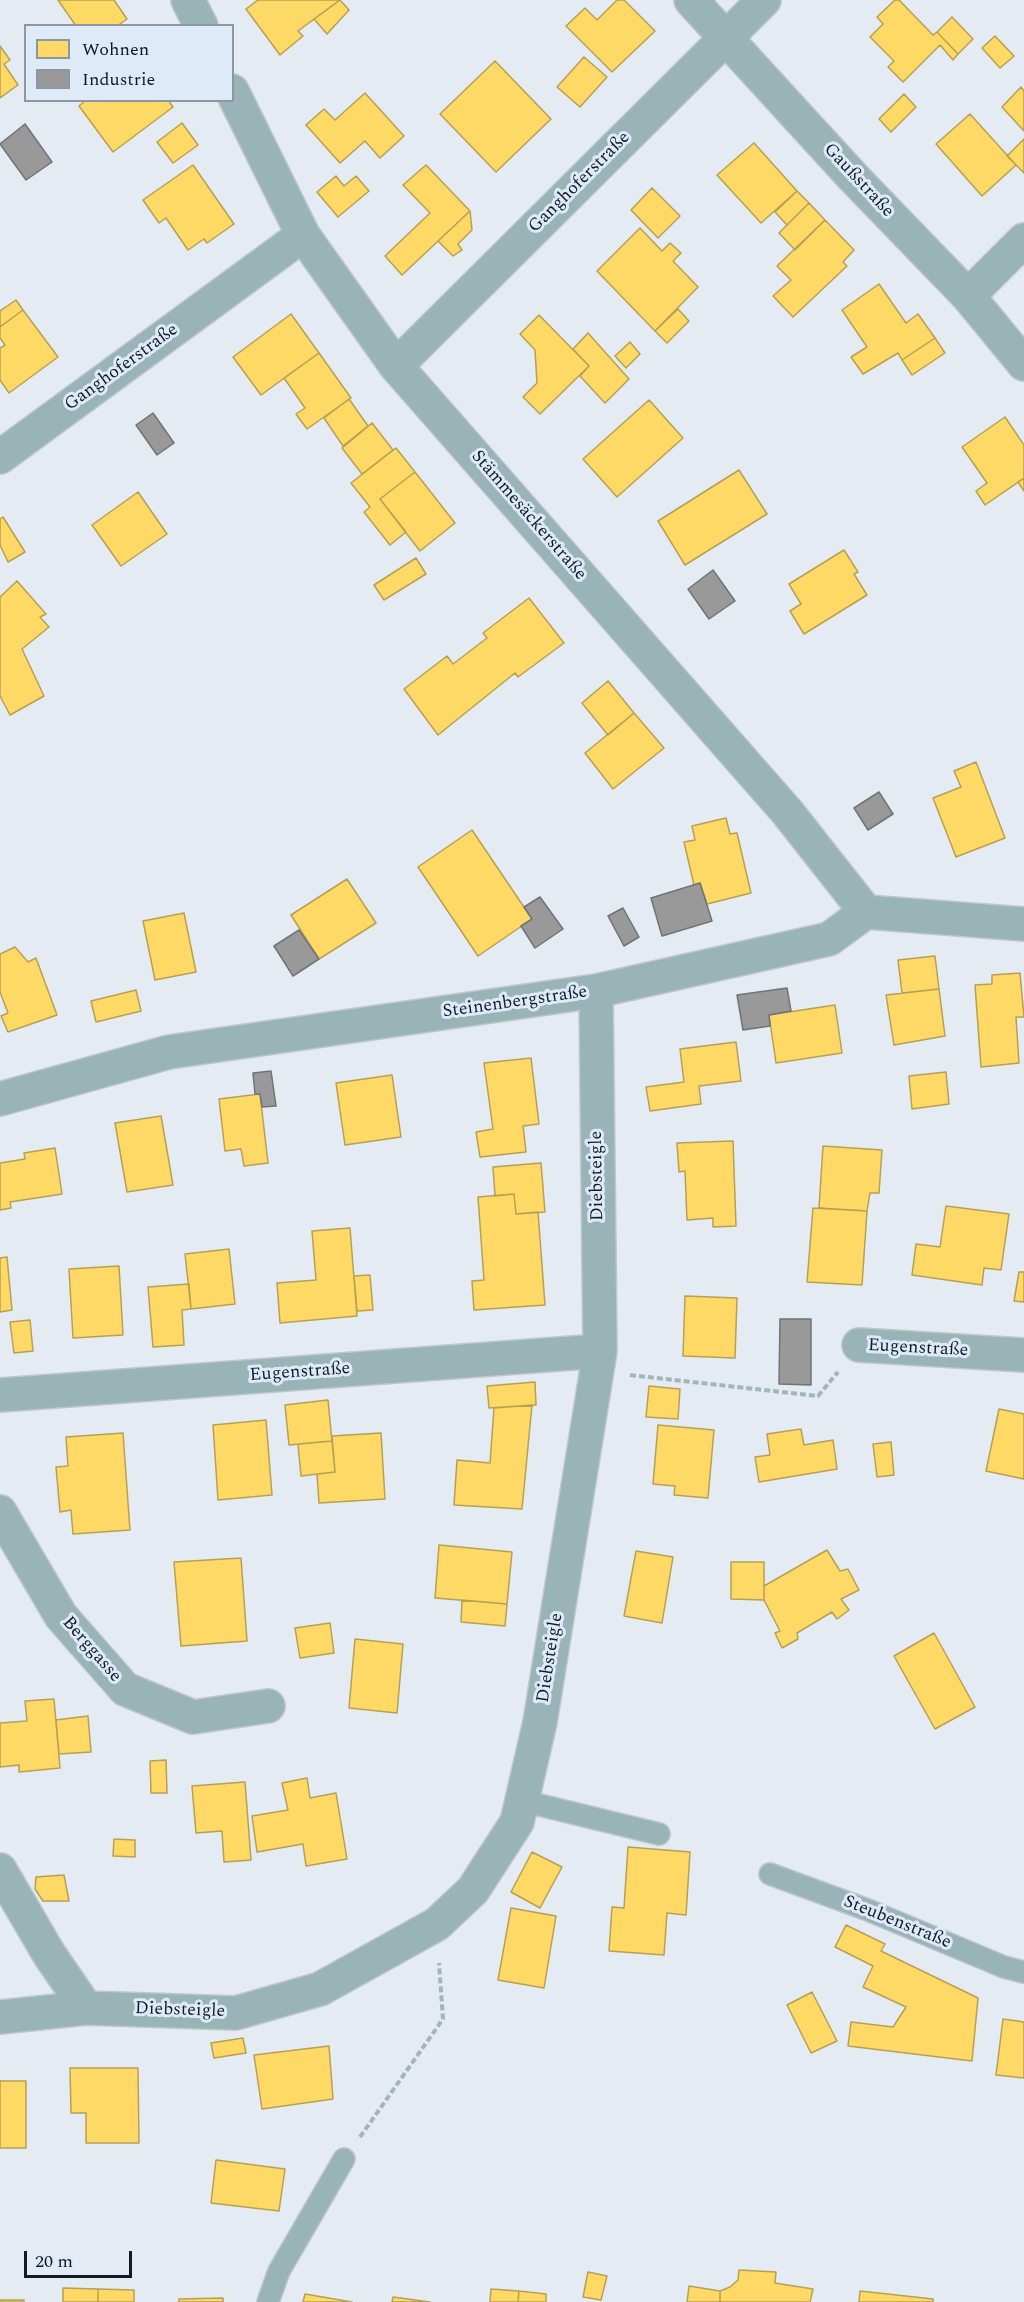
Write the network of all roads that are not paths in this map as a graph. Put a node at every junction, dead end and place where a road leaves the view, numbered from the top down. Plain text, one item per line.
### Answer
1 (188, 0) edge
2 (691, 0) edge
3 (764, 0) edge
4 (200, 24) edge
5 (726, 39) junction
6 (234, 95) edge
7 (303, 235) junction
8 (1024, 240) edge
9 (968, 296) junction
10 (1024, 364) edge
11 (396, 366) junction
12 (0, 458) edge
13 (866, 912) junction
14 (1024, 924) edge
15 (596, 992) junction
16 (0, 1099) edge
17 (859, 1346) road end
18 (1024, 1355) edge
19 (611, 1363) junction
20 (0, 1395) edge
21 (0, 1512) edge
22 (268, 1706) dead end
23 (523, 1801) junction
24 (659, 1834) dead end
25 (0, 1871) edge
26 (770, 1875) dead end
27 (1024, 1972) edge
28 (86, 2008) junction
29 (0, 2018) edge
30 (344, 2159) road end
31 (268, 2302) edge

1 - 4 street
2 - 5 street, Gaußstraße
3 - 5 street, Ganghoferstraße
5 - 9 street, Gaußstraße
5 - 11 street, Ganghoferstraße
6 - 7 street, Stämmesäckerstraße
7 - 11 street, Stämmesäckerstraße
7 - 12 street, Ganghoferstraße
8 - 9 street
9 - 10 street, Gaußstraße
11 - 13 street, Stämmesäckerstraße
13 - 14 street
13 - 15 street, Steinenbergstraße
15 - 16 street, Steinenbergstraße
15 - 19 street, Diebsteigle
17 - 18 street, Eugenstraße
19 - 20 street, Eugenstraße
19 - 23 street, Diebsteigle
21 - 22 street, Berggasse
23 - 24 lane
23 - 28 street, Diebsteigle
25 - 28 street
26 - 27 lane, Steubenstraße
28 - 29 street, Diebsteigle
30 - 31 lane

